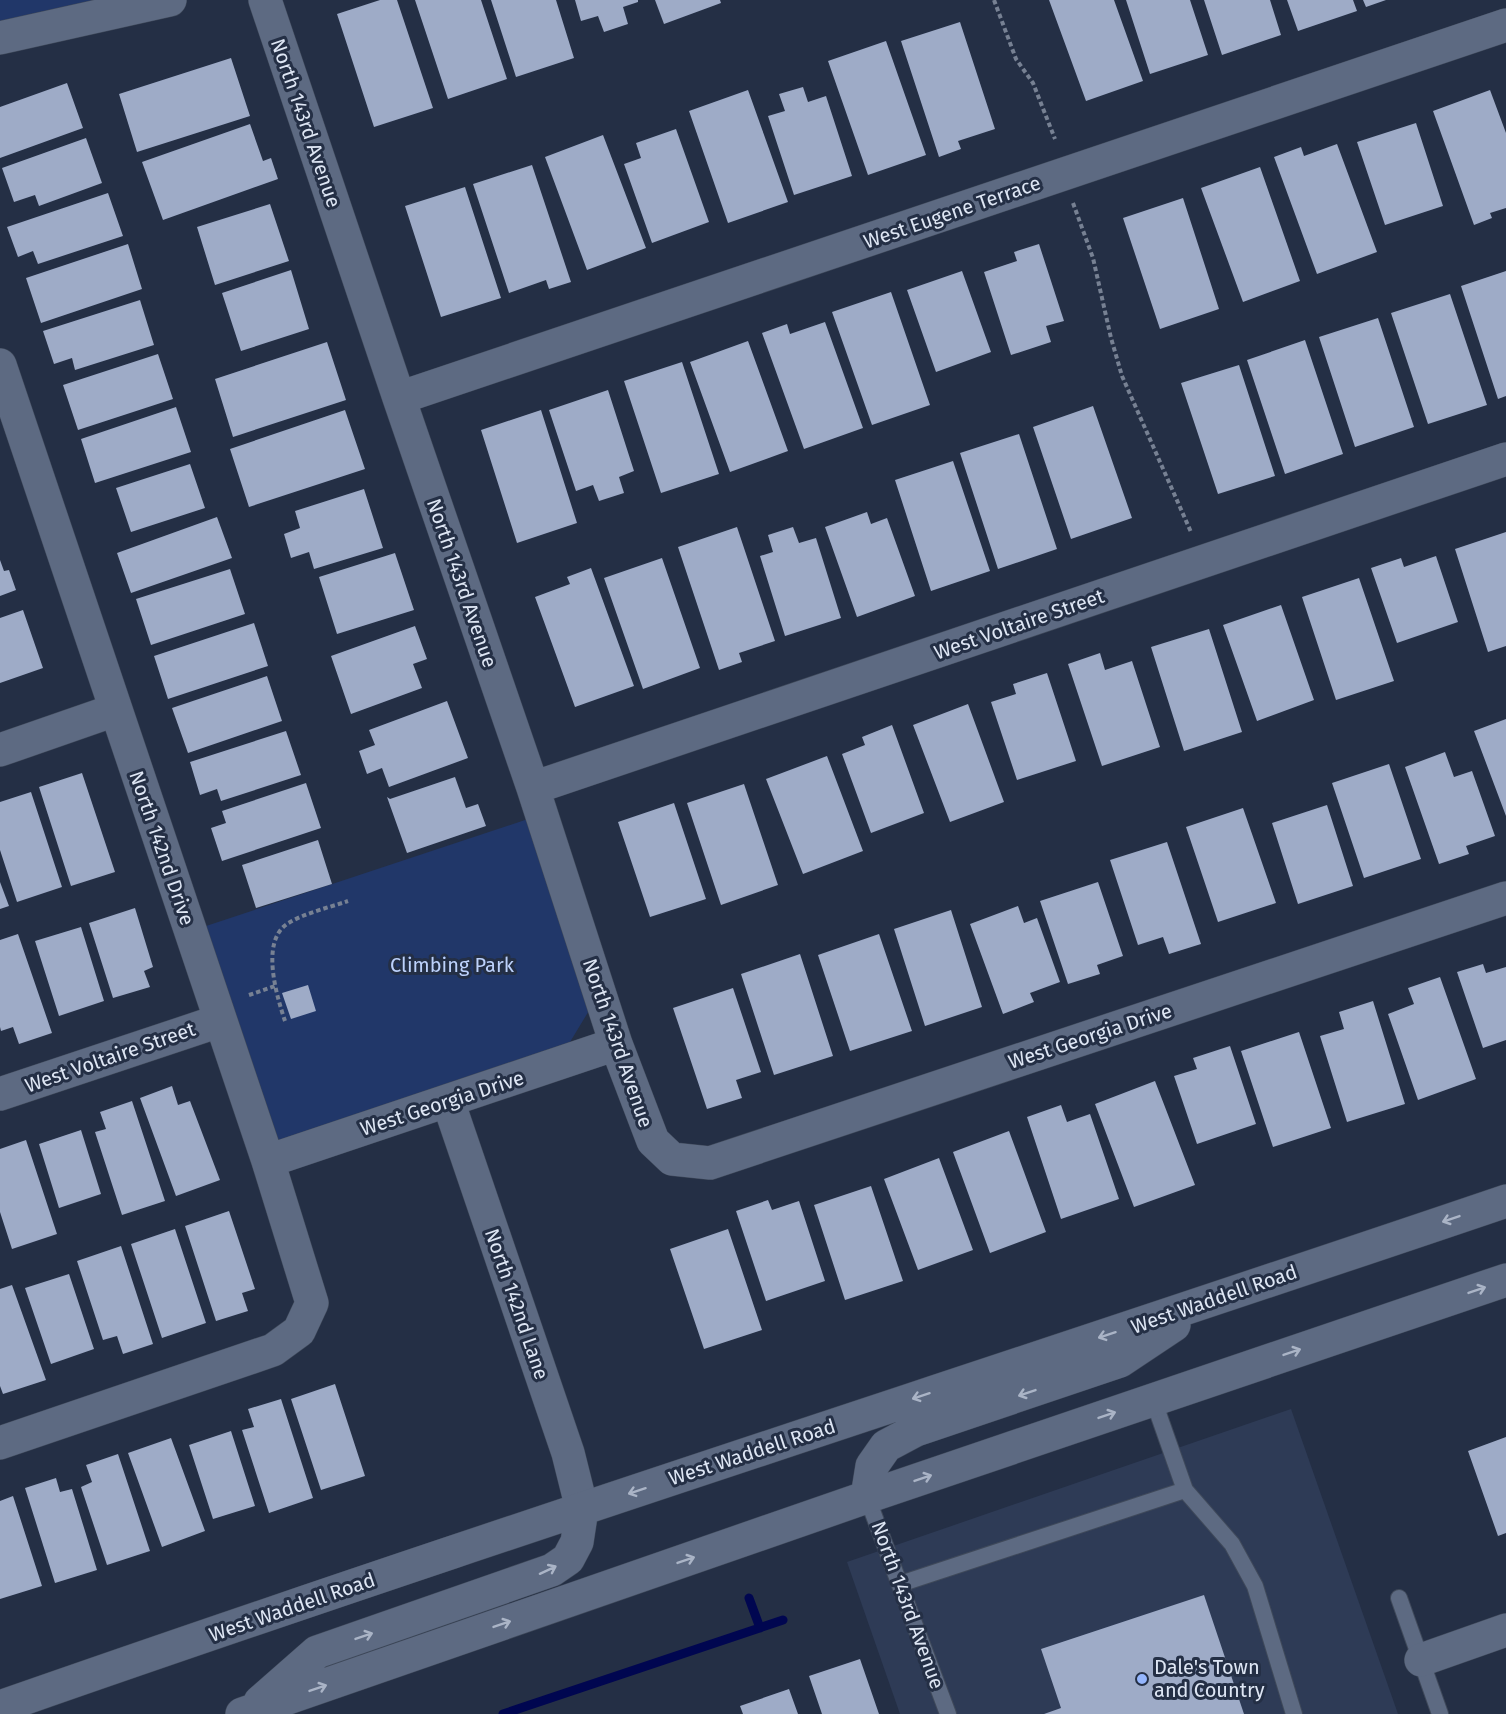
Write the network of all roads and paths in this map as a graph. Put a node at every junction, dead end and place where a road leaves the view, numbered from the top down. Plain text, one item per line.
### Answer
1 (170, 0) edge
2 (265, 0) edge
3 (994, 0) edge
4 (1506, 25) edge
5 (0, 38) edge
6 (1055, 139) dead end
7 (1072, 202) dead end
8 (0, 365) edge
9 (399, 398) junction
10 (1506, 459) edge
11 (1191, 532) dead end
12 (115, 710) junction
13 (0, 750) edge
14 (533, 788) junction
15 (1506, 898) edge
16 (348, 901) dead end
17 (274, 986) junction
18 (249, 994) dead end
19 (219, 1021) junction
20 (285, 1021) dead end
21 (616, 1044) junction
22 (0, 1094) edge
23 (448, 1101) junction
24 (672, 1159) joint
25 (268, 1161) junction
26 (1506, 1201) edge
27 (1506, 1280) edge
28 (1209, 1302) junction
29 (1153, 1400) junction
30 (0, 1443) edge
31 (1185, 1490) junction
32 (867, 1497) junction
33 (582, 1509) junction
34 (900, 1584) junction
35 (1399, 1598) dead end
36 (1506, 1630) edge
37 (1421, 1660) junction
38 (0, 1707) edge
39 (245, 1713) edge
40 (948, 1714) edge
41 (1294, 1714) edge
42 (1440, 1714) edge

1 - 5 street
2 - 9 street, North 143rd Avenue
3 - 6 path
4 - 9 street, West Eugene Terrace
7 - 11 path
8 - 12 street, North 142nd Drive
9 - 14 street, North 143rd Avenue
10 - 14 street, West Voltaire Street
12 - 13 street
12 - 19 street, North 142nd Drive
14 - 21 street, North 143rd Avenue
15 - 24 street, West Georgia Drive
16 - 17 path
17 - 18 path
17 - 20 path
19 - 22 street, West Voltaire Street
19 - 25 street, North 142nd Drive
21 - 23 street, West Georgia Drive
21 - 24 street, North 143rd Avenue
23 - 25 street, West Georgia Drive
23 - 33 street, North 142nd Lane
25 - 30 street, North 142nd Drive
26 -> 28 street, West Waddell Road
29 -> 27 street
28 -> 32 street
28 -> 33 street, West Waddell Road
29 - 31 lane
32 -> 29 street
31 - 34 lane
31 - 41 lane
32 - 34 lane, North 143rd Avenue
39 -> 32 street
33 - 38 street, West Waddell Road
39 -> 33 street
34 - 40 lane, North 143rd Avenue
35 - 37 lane
36 - 37 street
37 - 42 lane

